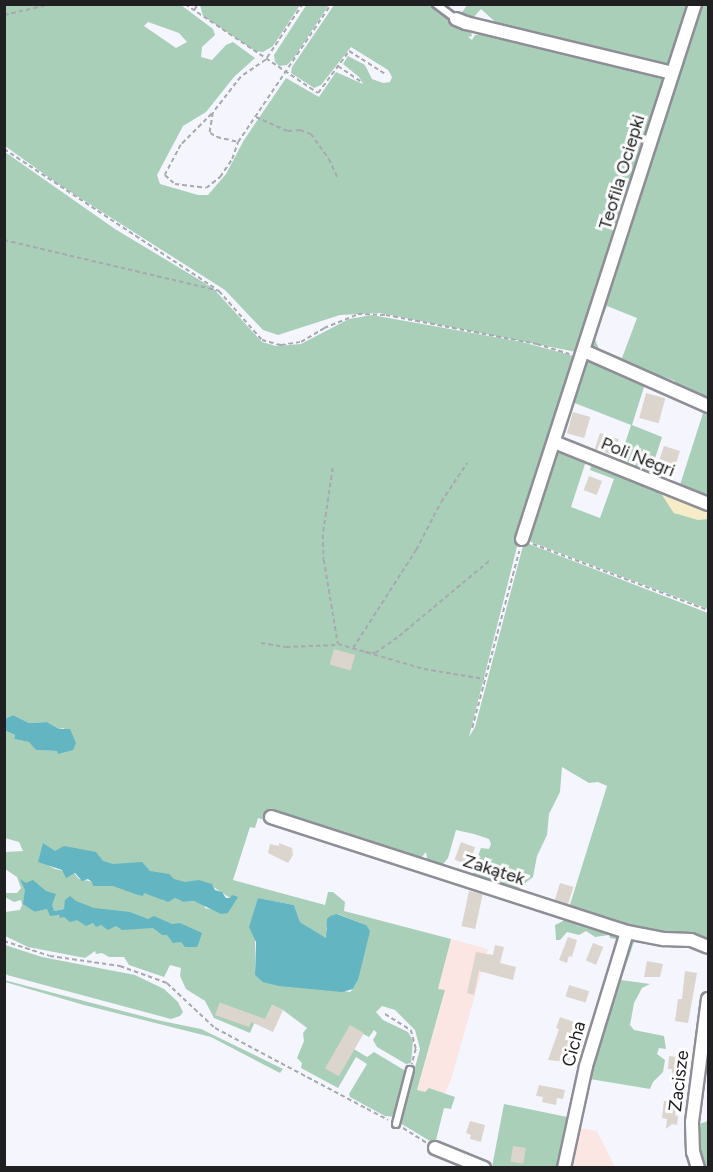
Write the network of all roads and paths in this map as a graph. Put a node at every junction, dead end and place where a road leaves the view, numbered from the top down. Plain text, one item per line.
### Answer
1 (52, 4) edge
2 (105, 4) edge
3 (114, 4) edge
4 (184, 4) edge
5 (198, 4) edge
6 (303, 4) edge
7 (331, 4) edge
8 (436, 4) edge
9 (695, 4) edge
10 (38, 6) edge
11 (194, 11) junction
12 (4, 15) edge
13 (456, 19) joint
14 (266, 60) junction
15 (338, 66) junction
16 (672, 73) junction
17 (387, 75) dead end
18 (360, 81) dead end
19 (213, 113) junction
20 (255, 117) junction
21 (238, 142) junction
22 (4, 149) edge
23 (338, 178) dead end
24 (4, 240) edge
25 (219, 291) junction
26 (584, 351) junction
27 (708, 406) edge
28 (554, 442) junction
29 (466, 463) dead end
30 (333, 468) dead end
31 (708, 504) edge
32 (522, 539) junction
33 (489, 561) dead end
34 (708, 610) edge
35 (261, 643) dead end
36 (338, 644) junction
37 (352, 649) junction
38 (361, 652) junction
39 (485, 679) junction
40 (472, 728) dead end
41 (271, 817) dead end
42 (627, 932) junction
43 (4, 941) edge
44 (708, 947) edge
45 (708, 999) edge
46 (385, 1014) dead end
47 (410, 1070) joint
48 (396, 1124) junction
49 (435, 1148) joint
50 (484, 1167) edge
51 (564, 1167) edge
52 (698, 1167) edge

1 - 10 path
2 - 3 path
4 - 11 path
5 - 11 path
6 - 14 path
7 - 20 path
8 - 13 lane
9 - 16 street, Teofila Ociepki
10 - 12 path
11 - 14 path
13 - 16 street
14 - 15 path
14 - 19 path
15 - 17 path
15 - 18 path
16 - 26 street, Teofila Ociepki
19 - 21 path
19 - 21 path
20 - 21 path
20 - 23 path
22 - 25 path
24 - 25 path
25 - 26 path
26 - 27 street
26 - 28 street, Teofila Ociepki
28 - 31 street, Poli Negri
28 - 32 street, Teofila Ociepki
29 - 37 path
30 - 36 path
32 - 34 path
32 - 39 path
33 - 38 path
35 - 36 path
36 - 37 path
37 - 38 path
38 - 39 path
39 - 40 path
41 - 42 street, Zakątek
42 - 44 street, Zakątek
42 - 51 street, Cicha
43 - 48 path
45 - 52 street, Zacisze
46 - 47 path
47 - 48 lane
48 - 49 path
49 - 50 street

